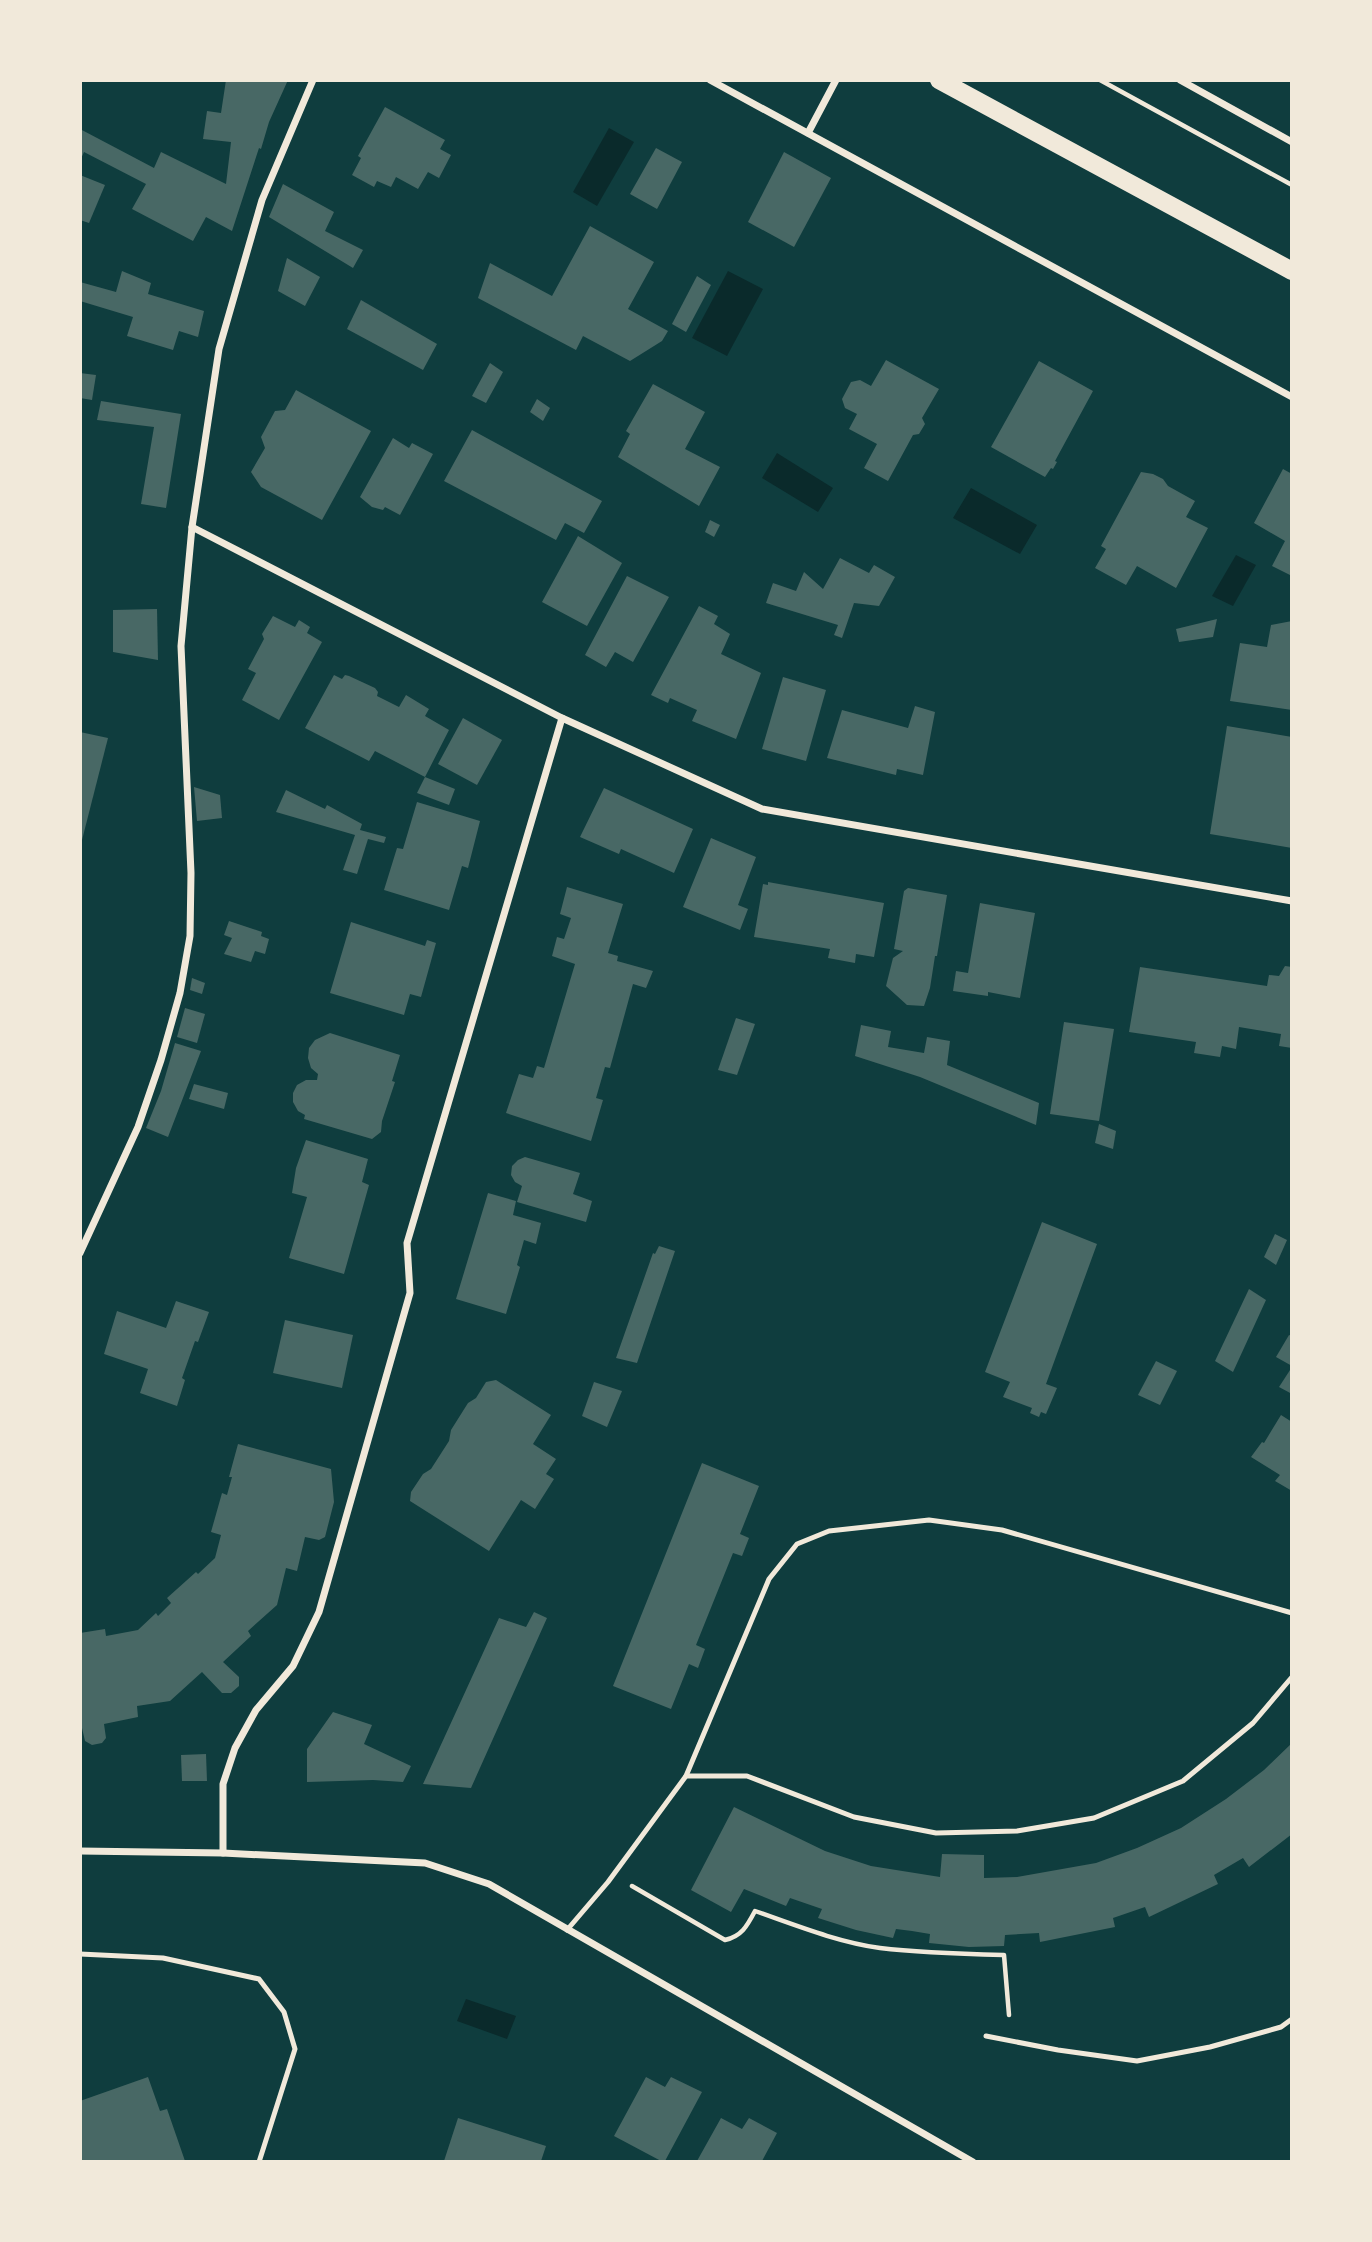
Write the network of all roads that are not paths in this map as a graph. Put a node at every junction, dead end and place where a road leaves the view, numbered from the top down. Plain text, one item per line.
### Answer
1 (313, 80) edge
2 (710, 80) edge
3 (836, 80) edge
4 (939, 80) edge
5 (1180, 80) edge
6 (808, 133) junction
7 (1292, 142) edge
8 (1292, 271) edge
9 (1292, 397) edge
10 (192, 527) junction
11 (562, 718) junction
12 (1292, 901) edge
13 (80, 1253) edge
14 (1292, 1613) edge
15 (1292, 1677) edge
16 (686, 1776) junction
17 (80, 1851) edge
18 (223, 1853) junction
19 (567, 1930) junction
20 (80, 1954) edge
21 (1292, 2019) edge
22 (986, 2036) dead end
23 (259, 2161) edge
24 (973, 2161) edge

1 - 10 street
2 - 6 street
3 - 6 street
4 - 8 main road
5 - 7 street
6 - 9 street
10 - 11 street
10 - 13 street
11 - 12 street
11 - 18 street
14 - 16 lane
15 - 16 lane
16 - 19 lane
17 - 18 street
18 - 19 street
19 - 24 street
20 - 23 lane
21 - 22 lane

